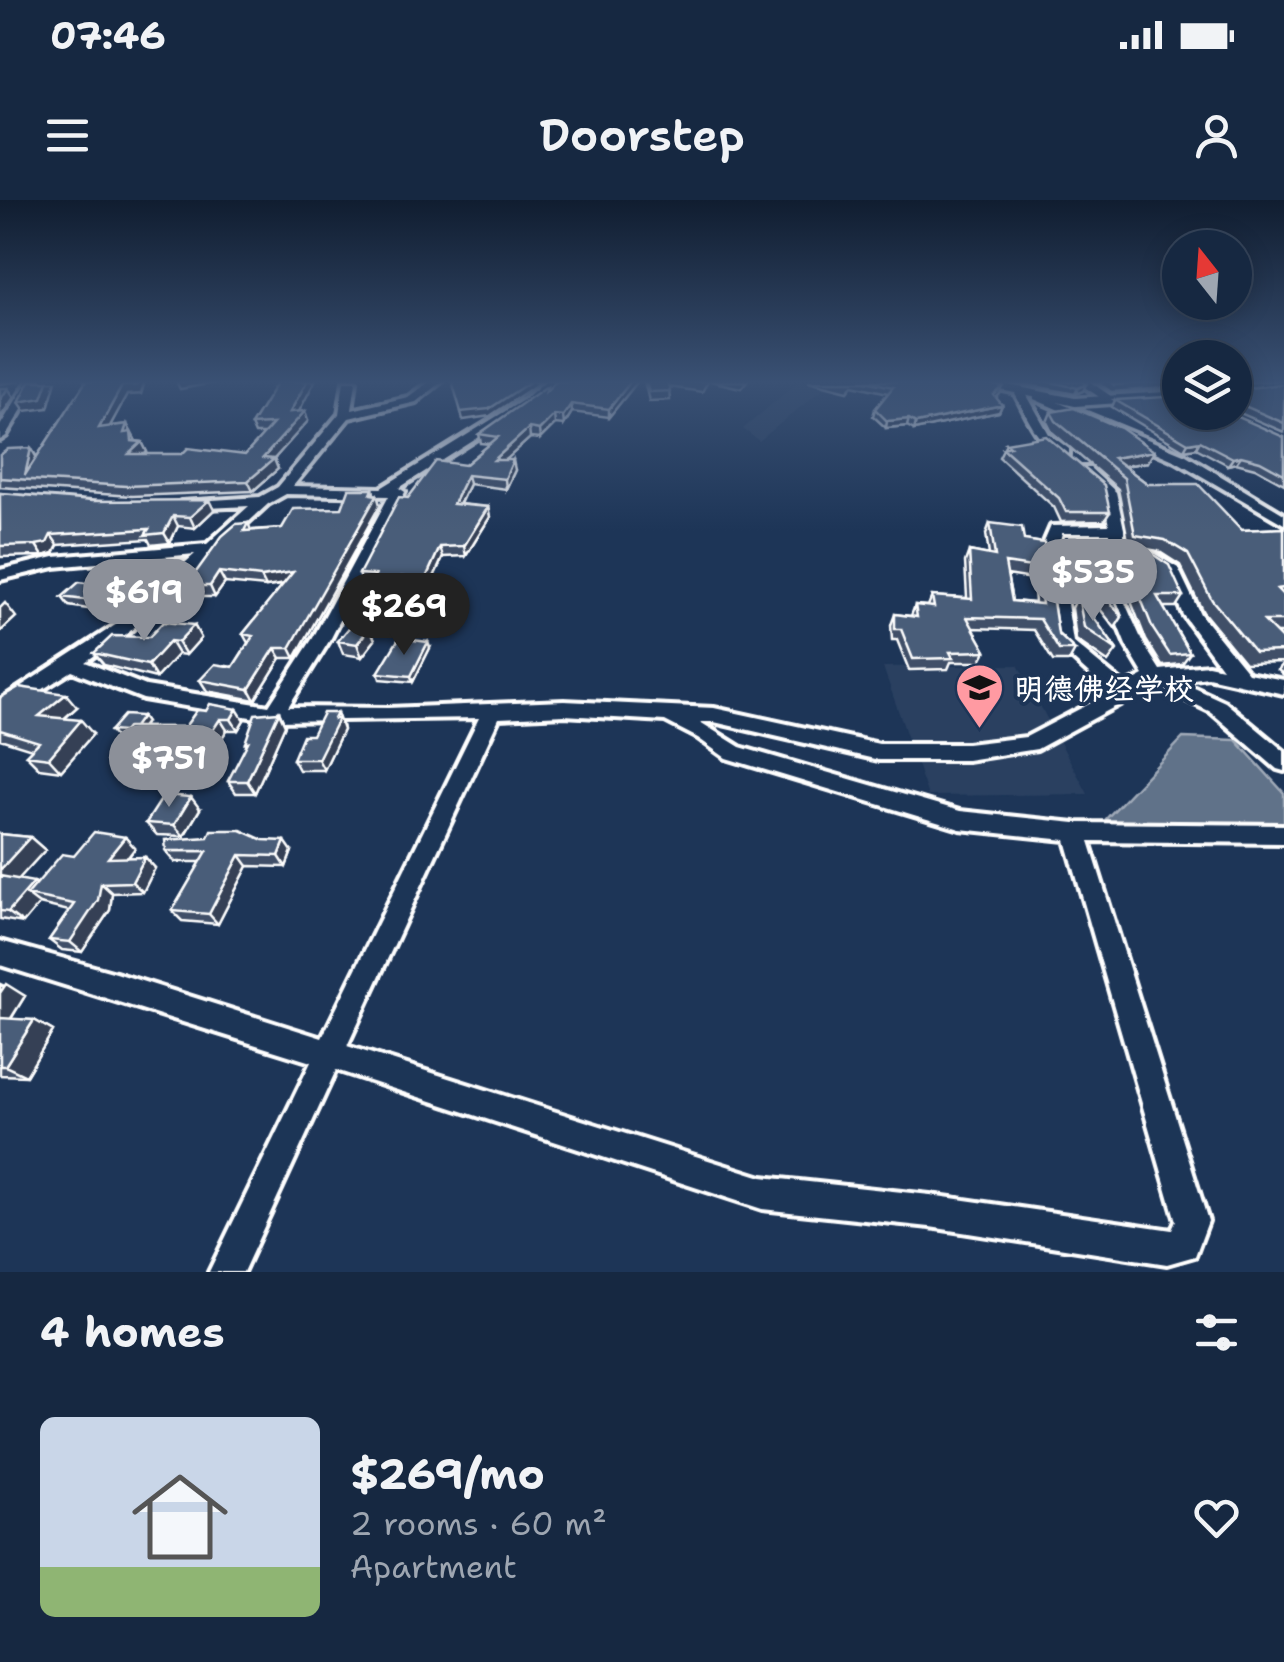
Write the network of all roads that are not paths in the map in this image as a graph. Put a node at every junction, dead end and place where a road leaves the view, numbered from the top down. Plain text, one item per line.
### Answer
1 (332, 431) edge
2 (481, 431) edge
3 (1041, 431) edge
4 (1118, 431) edge
5 (283, 490) junction
6 (383, 492) junction
7 (263, 501) junction
8 (176, 505) edge
9 (1284, 520) edge
10 (1117, 529) junction
11 (210, 548) junction
12 (1117, 553) junction
13 (0, 575) edge
14 (70, 663) junction
15 (1155, 677) junction
16 (1241, 677) junction
17 (1284, 688) edge
18 (1123, 693) junction
19 (0, 709) edge
20 (492, 711) junction
21 (274, 714) junction
22 (668, 714) junction
23 (1284, 763) edge
24 (1075, 832) junction
25 (1284, 834) edge
26 (0, 953) edge
27 (328, 1055) junction
28 (226, 1272) edge

1 - 5 street
2 - 6 street
3 - 10 street
4 - 9 street
5 - 6 street
5 - 7 street
6 - 21 street
7 - 8 street
7 - 11 street
10 - 12 street
10 - 18 street
11 - 13 street
11 - 14 street
12 - 15 street
12 - 16 street
14 - 19 street
14 - 21 street
15 - 16 street
15 - 18 street
15 - 23 street
16 - 17 street
18 - 22 street
20 - 21 street
20 - 22 street
20 - 27 street
22 - 24 street
24 - 25 street
24 - 27 street
26 - 27 street
27 - 28 street

